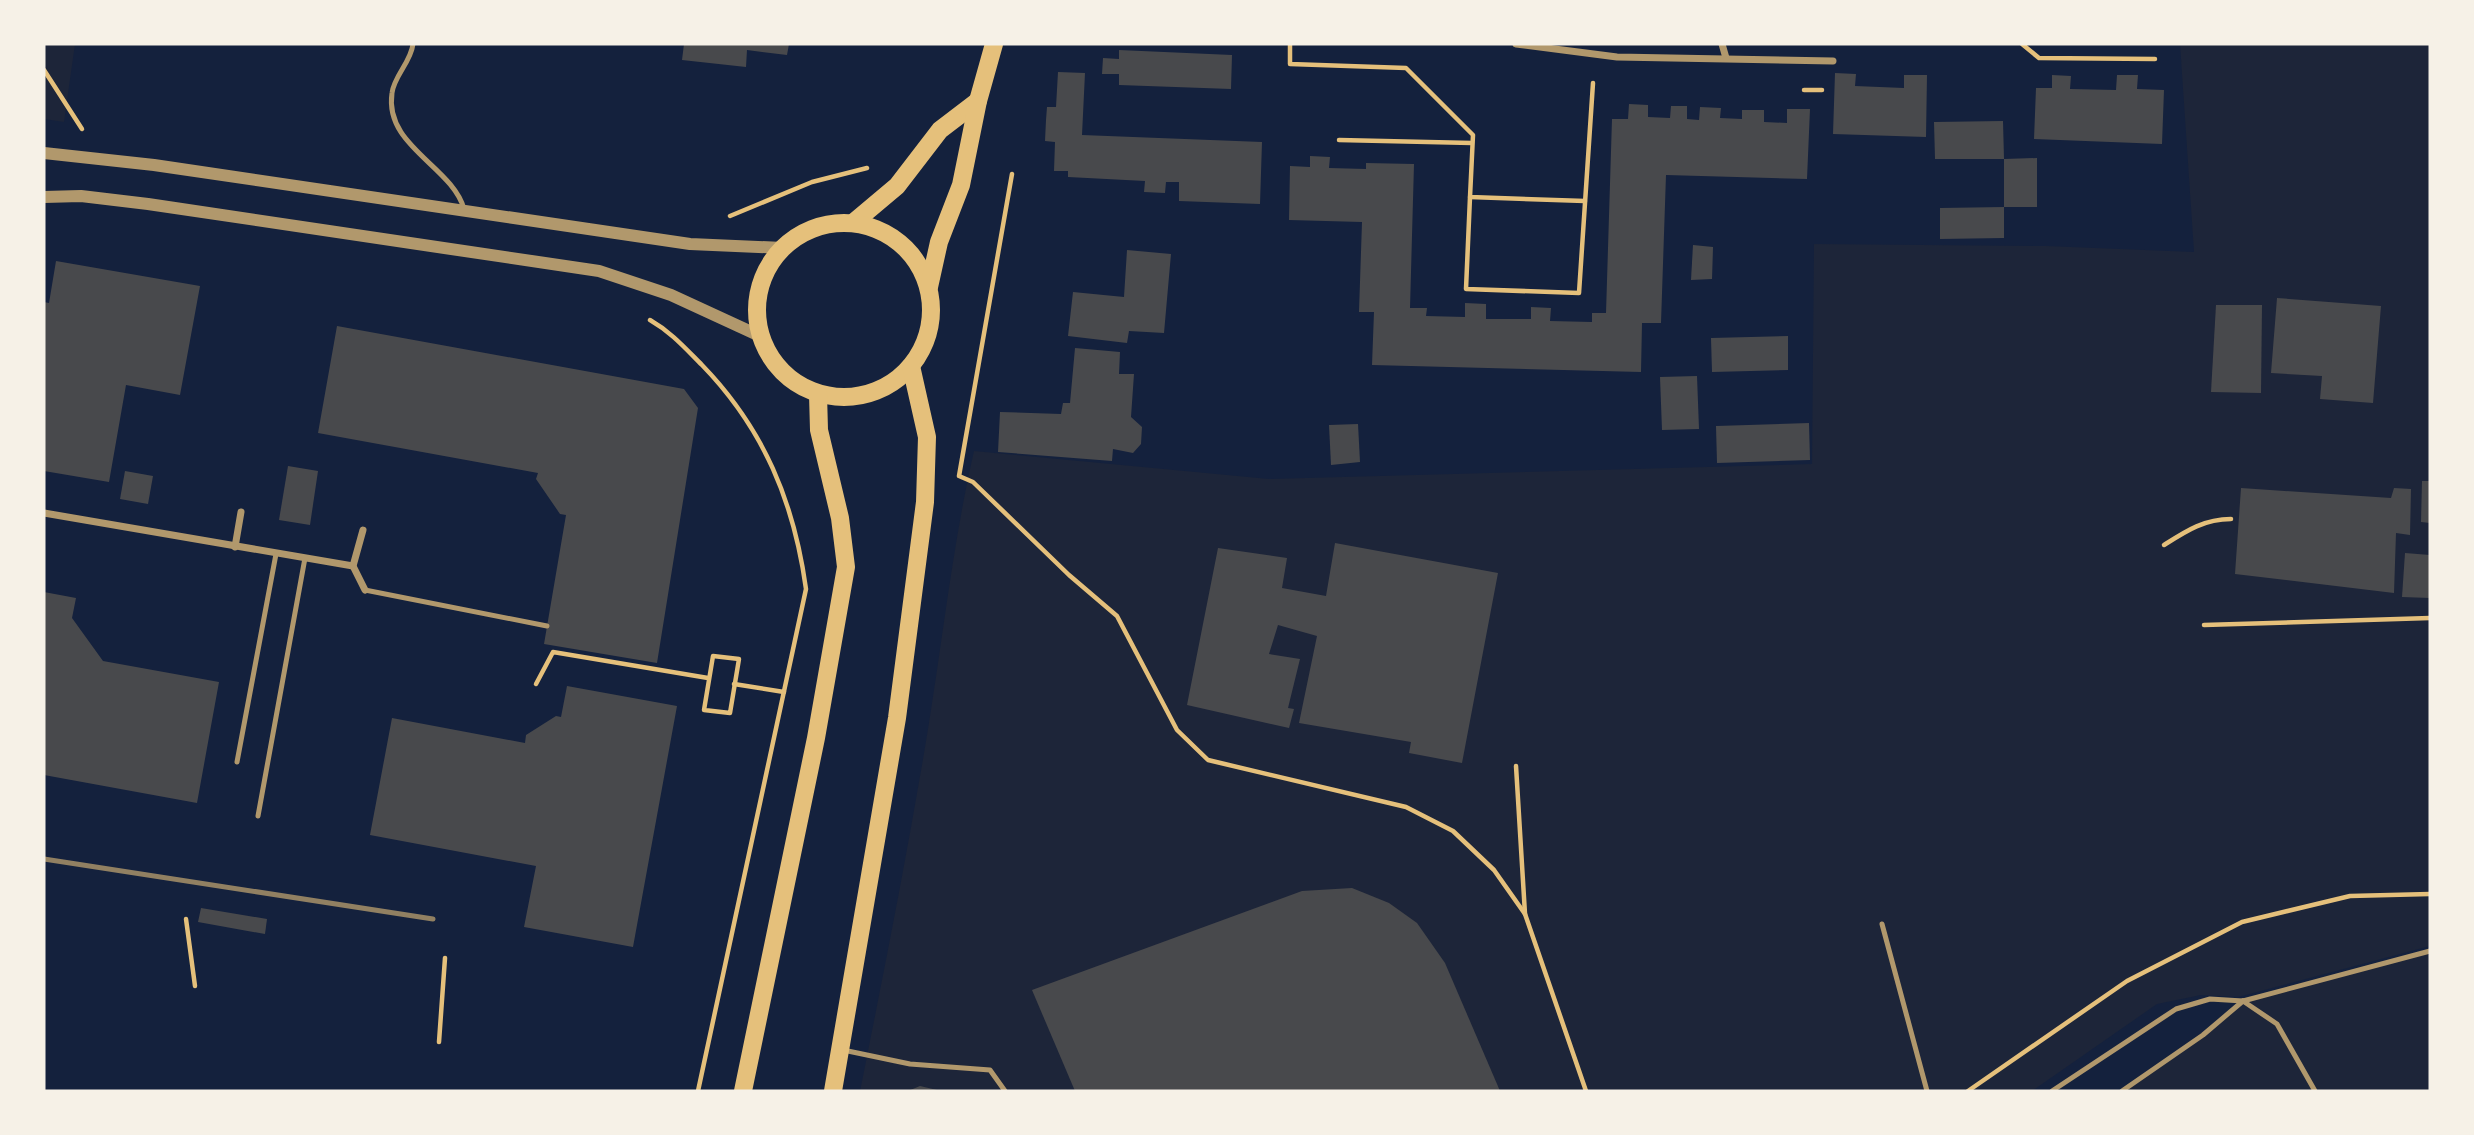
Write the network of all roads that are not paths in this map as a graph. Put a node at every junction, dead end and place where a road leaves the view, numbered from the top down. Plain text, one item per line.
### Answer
1 (413, 44) edge
2 (994, 44) edge
3 (1516, 44) edge
4 (1722, 44) edge
5 (1726, 58) junction
6 (1833, 61) dead end
7 (978, 102) junction
8 (44, 153) edge
9 (44, 197) edge
10 (465, 212) junction
11 (853, 223) junction
12 (783, 248) junction
13 (929, 287) junction
14 (760, 336) junction
15 (911, 366) junction
16 (818, 394) junction
17 (242, 512) dead end
18 (44, 513) edge
19 (363, 530) dead end
20 (235, 547) junction
21 (276, 554) junction
22 (305, 558) junction
23 (354, 566) junction
24 (365, 590) joint
25 (547, 626) dead end
26 (237, 762) dead end
27 (258, 816) dead end
28 (1882, 924) dead end
29 (2430, 951) edge
30 (2243, 1001) junction
31 (842, 1049) junction
32 (743, 1091) edge
33 (834, 1091) edge
34 (1005, 1091) edge
35 (1927, 1091) edge
36 (2052, 1091) edge
37 (2122, 1091) edge
38 (2315, 1091) edge

1 - 10 lane
2 - 7 main road
3 - 5 street
4 - 5 street
5 - 6 street
7 - 11 main road
7 - 13 main road
8 - 10 street
9 - 14 street
10 - 12 street
11 - 12 main road
11 - 13 main road
12 - 14 main road
13 - 15 main road
14 - 16 main road
15 - 16 main road
15 - 31 main road
16 - 32 main road
17 - 20 street
18 - 20 street
19 - 23 street
20 - 21 street
21 - 22 street
21 - 26 lane
22 - 23 street
22 - 27 lane
23 - 24 street
24 - 25 lane
28 - 35 lane
29 - 30 lane
30 - 36 lane
30 - 37 lane
30 - 38 lane
31 - 33 main road
31 - 34 lane

